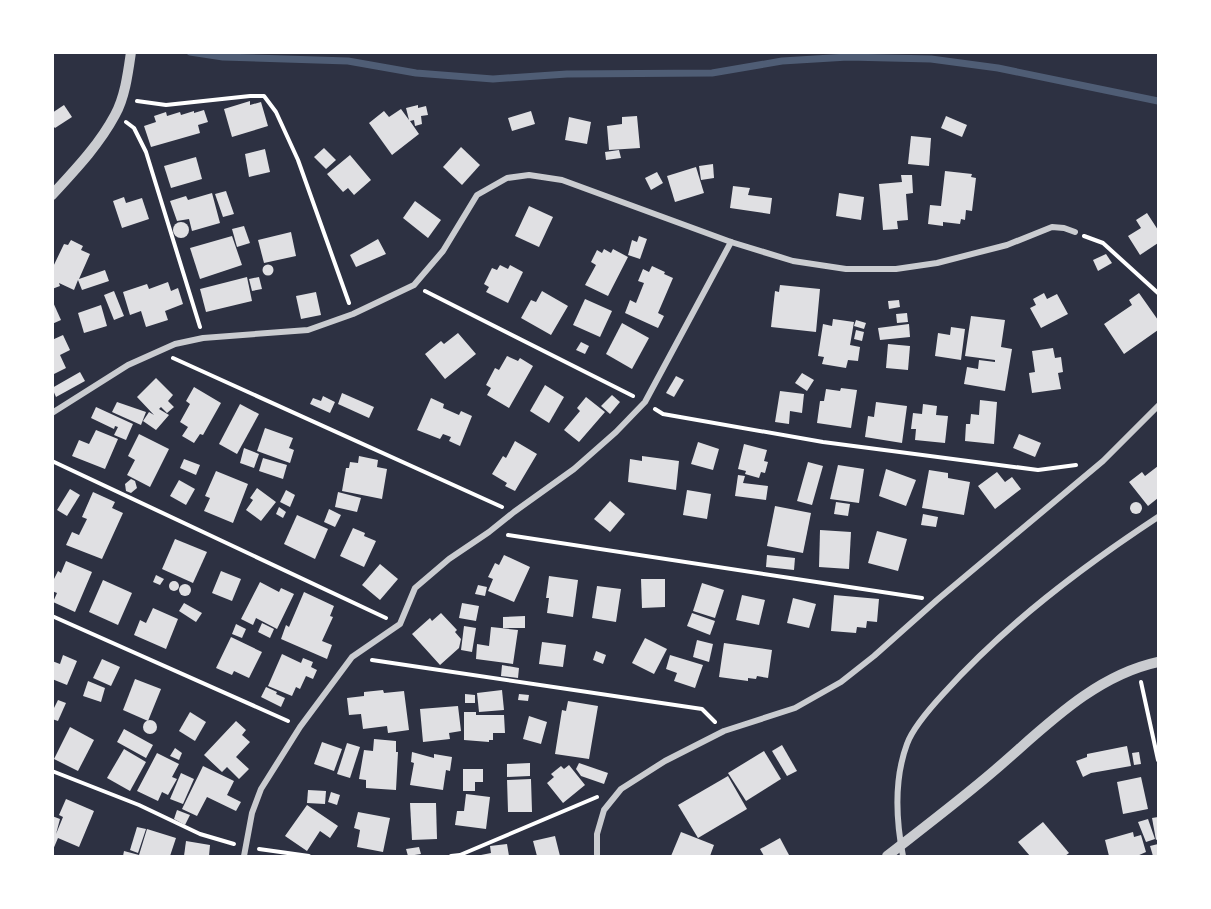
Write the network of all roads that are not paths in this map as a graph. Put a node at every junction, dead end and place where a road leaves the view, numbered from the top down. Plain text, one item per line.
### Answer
1 (131, 52) edge
2 (52, 195) edge
3 (1075, 232) road end
4 (731, 242) junction
5 (1158, 406) edge
6 (52, 413) edge
7 (1158, 517) edge
8 (1158, 662) edge
9 (902, 851) edge
10 (244, 856) edge
11 (597, 856) edge
12 (887, 856) edge

1 - 2 street
3 - 4 street
4 - 6 street
4 - 10 street
5 - 11 street
7 - 9 street
8 - 9 street
9 - 12 street

